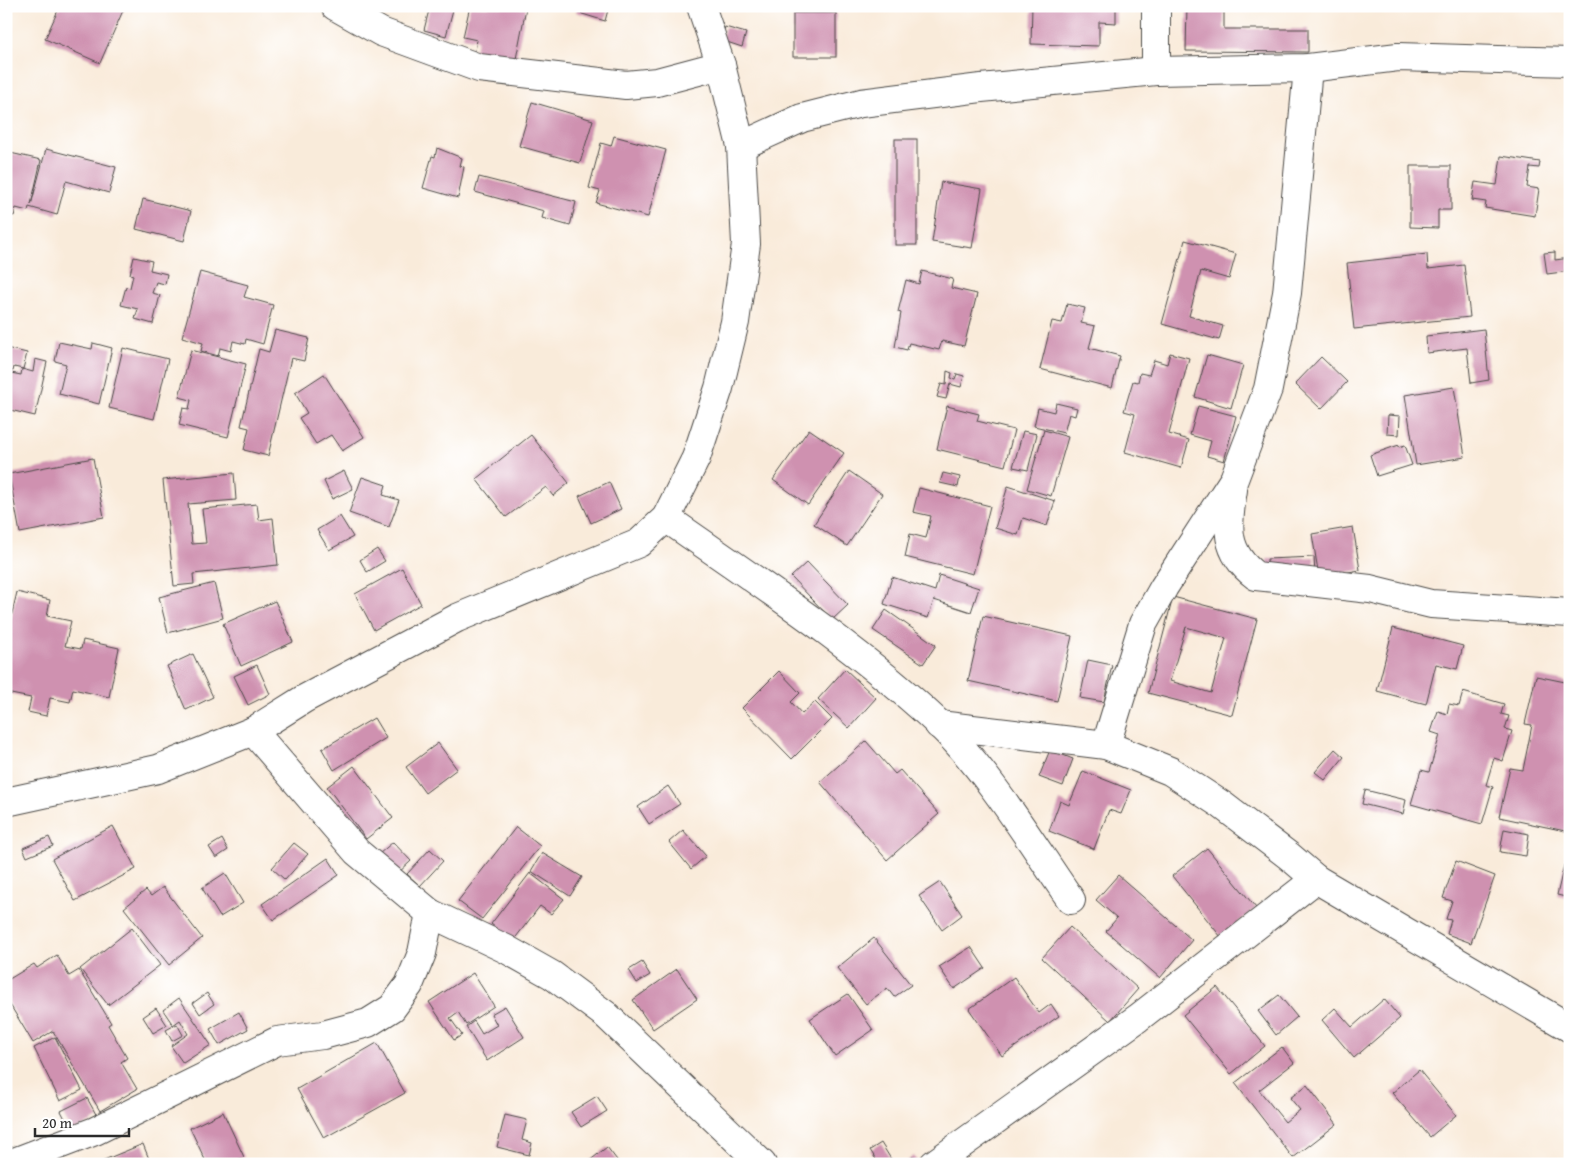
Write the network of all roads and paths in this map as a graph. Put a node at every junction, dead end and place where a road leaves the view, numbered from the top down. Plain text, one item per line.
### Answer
1 (335, 6) edge
2 (701, 6) edge
3 (1156, 6) edge
4 (1570, 62) edge
5 (721, 65) junction
6 (1308, 68) junction
7 (1156, 71) junction
8 (741, 146) junction
9 (1234, 479) junction
10 (666, 518) junction
11 (1570, 613) edge
12 (940, 725) junction
13 (253, 731) junction
14 (1106, 745) junction
15 (6, 802) edge
16 (1316, 880) junction
17 (1071, 900) dead end
18 (430, 913) junction
19 (1570, 1028) edge
20 (9, 1164) edge
21 (762, 1164) edge
22 (934, 1164) edge

1 - 5 street
2 - 5 street
3 - 7 street
4 - 6 street
5 - 8 street
6 - 7 street
6 - 9 street
7 - 8 street
8 - 10 street
9 - 11 street
9 - 14 street
10 - 12 street
10 - 13 street
12 - 14 street
12 - 17 street
13 - 15 street
13 - 18 street
14 - 16 street
16 - 19 street
16 - 22 street
18 - 20 street
18 - 21 street

